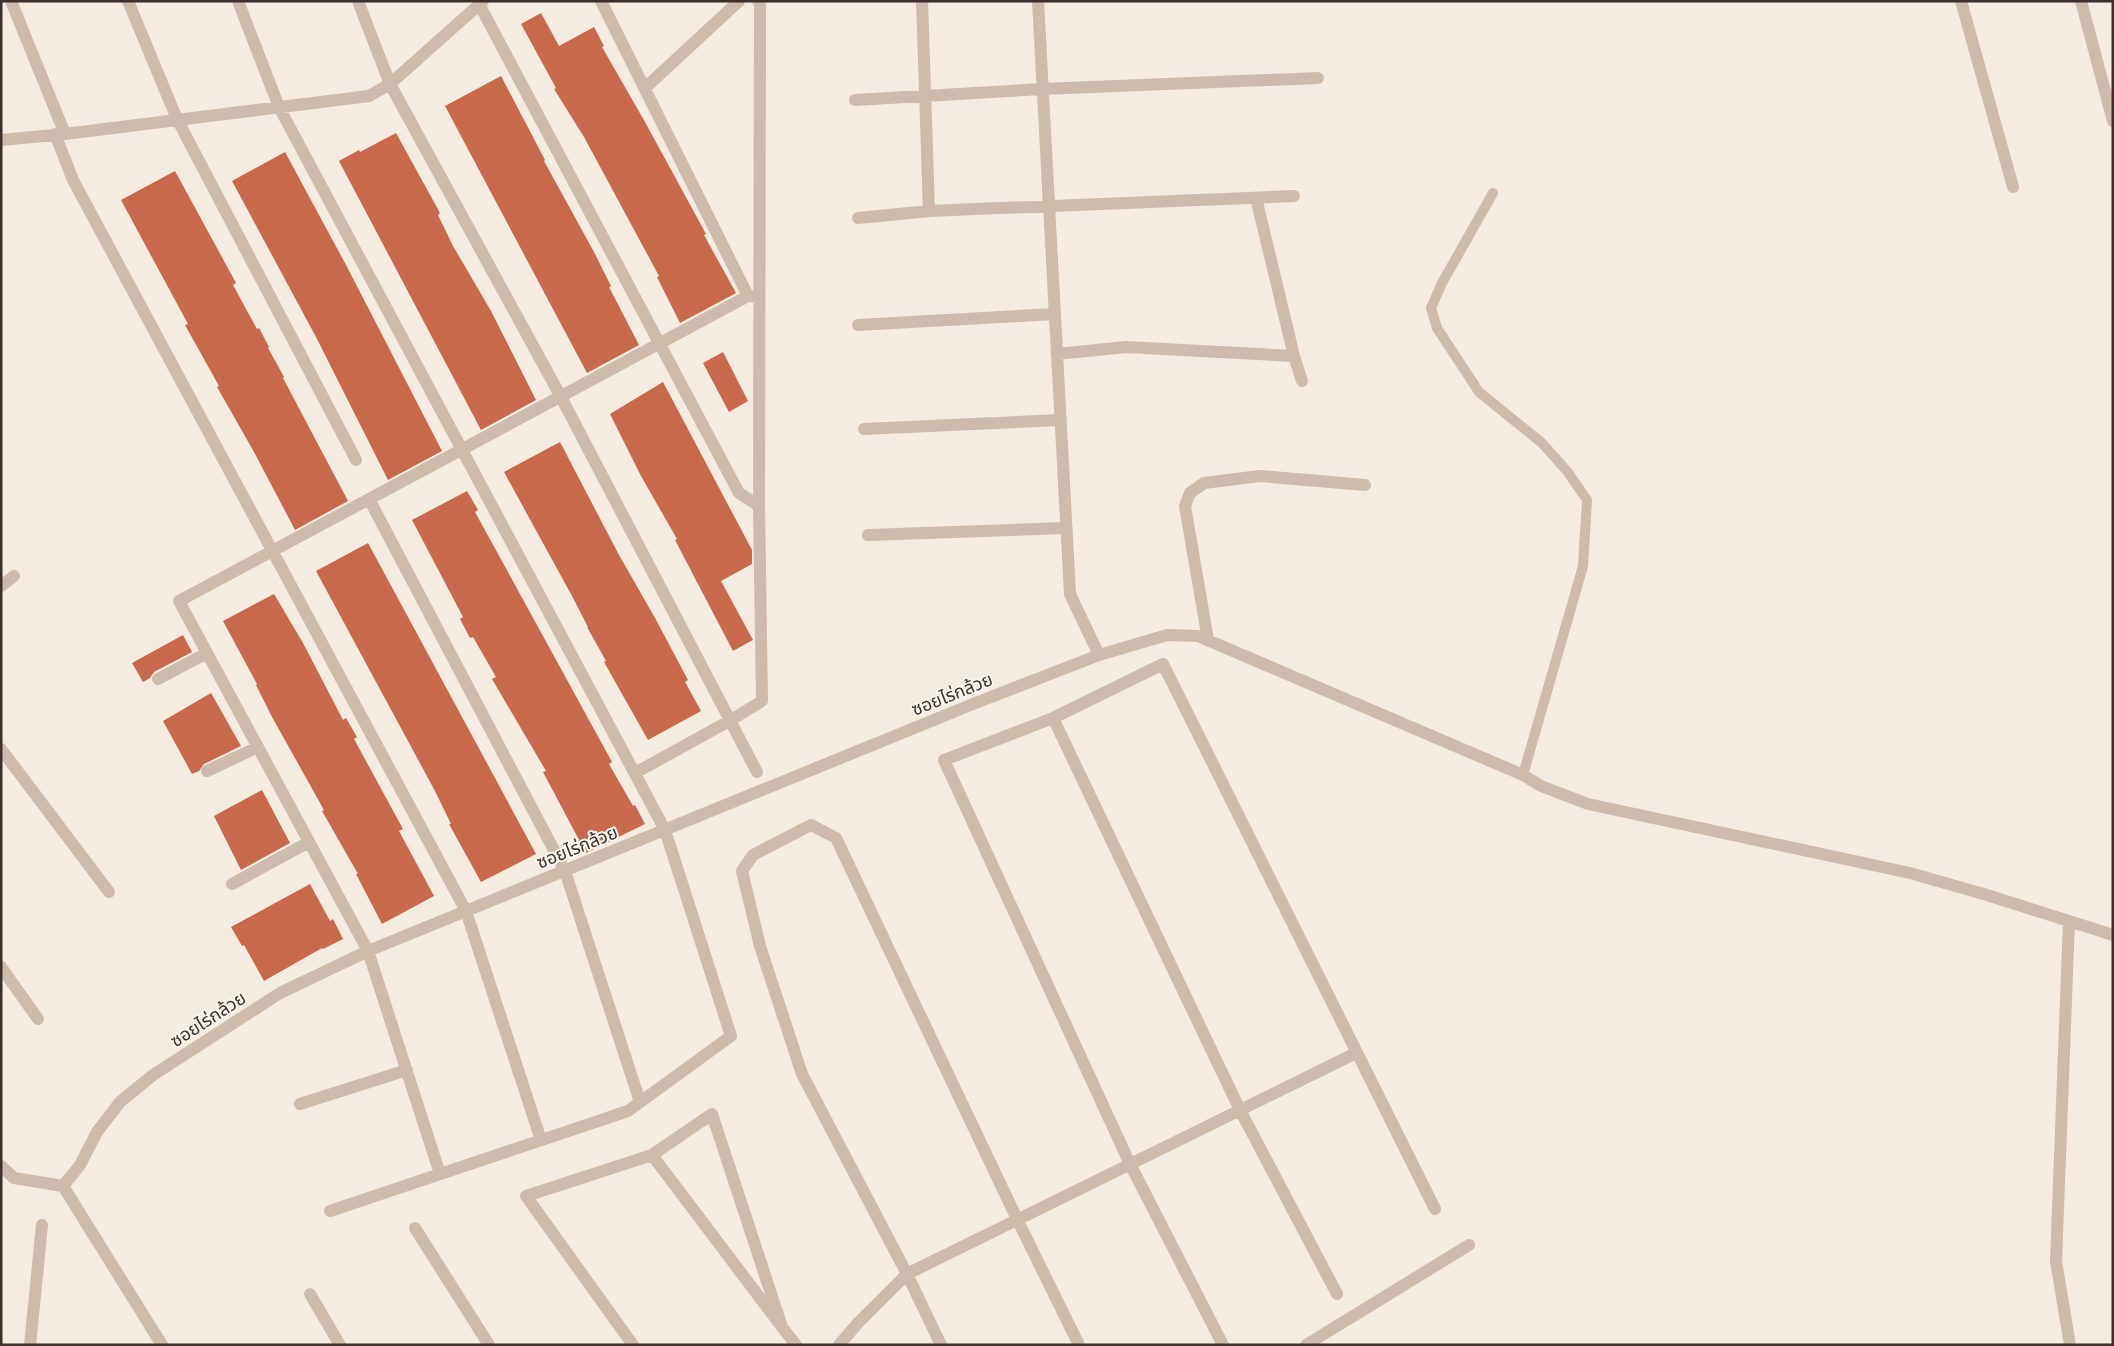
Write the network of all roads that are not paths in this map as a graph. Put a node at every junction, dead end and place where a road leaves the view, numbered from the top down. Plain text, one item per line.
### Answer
1 (11, 1) edge
2 (128, 1) edge
3 (238, 1) edge
4 (358, 1) edge
5 (601, 1) edge
6 (739, 1) edge
7 (758, 1) edge
8 (922, 1) edge
9 (1038, 1) edge
10 (1961, 1) edge
11 (2081, 1) edge
12 (481, 3) edge
13 (1318, 78) dead end
14 (390, 84) junction
15 (645, 88) junction
16 (1042, 89) junction
17 (924, 96) junction
18 (855, 100) dead end
19 (278, 107) junction
20 (177, 119) junction
21 (2113, 121) edge
22 (60, 134) junction
23 (1, 140) edge
24 (2013, 186) dead end
25 (1493, 193) dead end
26 (1294, 196) dead end
27 (1256, 198) junction
28 (1049, 206) junction
29 (929, 211) junction
30 (858, 218) dead end
31 (754, 296) junction
32 (1054, 314) junction
33 (858, 325) dead end
34 (659, 344) junction
35 (1057, 354) junction
36 (1294, 356) junction
37 (1302, 381) dead end
38 (561, 396) junction
39 (1060, 420) junction
40 (864, 430) dead end
41 (462, 450) junction
42 (356, 460) dead end
43 (1365, 485) dead end
44 (369, 499) junction
45 (759, 506) junction
46 (1066, 528) junction
47 (868, 535) dead end
48 (272, 551) junction
49 (14, 576) dead end
50 (1, 586) edge
51 (1208, 640) junction
52 (207, 653) junction
53 (1099, 655) junction
54 (158, 679) dead end
55 (1053, 718) junction
56 (731, 720) junction
57 (258, 747) junction
58 (1, 749) edge
59 (208, 771) dead end
60 (757, 772) dead end
61 (635, 773) junction
62 (1522, 775) junction
63 (665, 830) junction
64 (309, 842) junction
65 (565, 870) junction
66 (232, 884) dead end
67 (108, 892) dead end
68 (466, 911) junction
69 (2069, 921) junction
70 (2113, 935) edge
71 (368, 951) junction
72 (1, 967) edge
73 (38, 1020) dead end
74 (1356, 1053) junction
75 (407, 1070) junction
76 (640, 1102) junction
77 (300, 1104) dead end
78 (1240, 1110) junction
79 (541, 1140) junction
80 (652, 1155) junction
81 (1130, 1164) junction
82 (1, 1166) edge
83 (440, 1174) junction
84 (63, 1186) junction
85 (1434, 1209) dead end
86 (330, 1211) dead end
87 (1017, 1219) junction
88 (42, 1224) dead end
89 (415, 1228) dead end
90 (1469, 1245) dead end
91 (907, 1274) junction
92 (310, 1294) dead end
93 (1337, 1294) dead end
94 (782, 1327) junction
95 (30, 1345) edge
96 (162, 1345) edge
97 (340, 1345) edge
98 (488, 1345) edge
99 (633, 1345) edge
100 (796, 1345) edge
101 (839, 1345) edge
102 (941, 1345) edge
103 (1080, 1345) edge
104 (1223, 1345) edge
105 (1306, 1345) edge
106 (2070, 1345) edge

1 - 22 street
2 - 20 street
3 - 19 street
4 - 14 street
5 - 15 street
6 - 15 street
7 - 31 street
8 - 17 street
9 - 16 street
10 - 24 street
11 - 21 street
12 - 14 street
12 - 34 street
13 - 16 street
14 - 19 street
14 - 38 street
15 - 31 street
16 - 17 street
16 - 28 street
17 - 18 street
17 - 29 street
19 - 20 street
19 - 41 street
20 - 22 street
20 - 42 street
22 - 23 street
22 - 48 street
25 - 62 lane
26 - 27 street
27 - 28 street
27 - 36 street
28 - 29 street
28 - 32 street
29 - 30 street
31 - 34 street
31 - 45 street
32 - 33 street
32 - 35 street
34 - 38 street
34 - 45 street
35 - 36 street
35 - 39 street
36 - 37 street
38 - 41 street
38 - 56 street
39 - 40 street
39 - 46 street
41 - 44 street
41 - 61 street
43 - 51 street
44 - 48 street
44 - 65 street
45 - 56 street
46 - 47 street
46 - 53 street
48 - 52 street
48 - 68 street
49 - 50 street
51 - 53 street, ซอยไร่กล้วย
51 - 62 street, ซอยไร่กล้วย
52 - 54 street
52 - 57 street
53 - 63 street, ซอยไร่กล้วย
55 - 74 street
55 - 78 street
55 - 81 street
56 - 60 street
56 - 61 street
57 - 59 street
57 - 64 street
58 - 67 street
61 - 63 street
62 - 69 street, ซอยไร่กล้วย
63 - 65 street, ซอยไร่กล้วย
63 - 76 street
64 - 66 street
64 - 71 street
65 - 68 street, ซอยไร่กล้วย
65 - 76 street
68 - 71 street, ซอยไร่กล้วย
68 - 79 street
69 - 70 street, ซอยไร่กล้วย
69 - 106 street
71 - 75 street
71 - 84 street, ซอยไร่กล้วย
72 - 73 street
74 - 78 street
74 - 85 street
75 - 77 street
75 - 83 street
76 - 79 street
78 - 81 street
78 - 93 street
79 - 83 street
80 - 94 street
80 - 94 street
80 - 99 street
81 - 87 street
81 - 104 street
82 - 84 street
83 - 86 street
84 - 96 street
87 - 91 street
87 - 91 street
87 - 103 street
88 - 95 street
89 - 98 street
90 - 105 street
91 - 101 street
91 - 102 street
92 - 97 street
94 - 100 street

